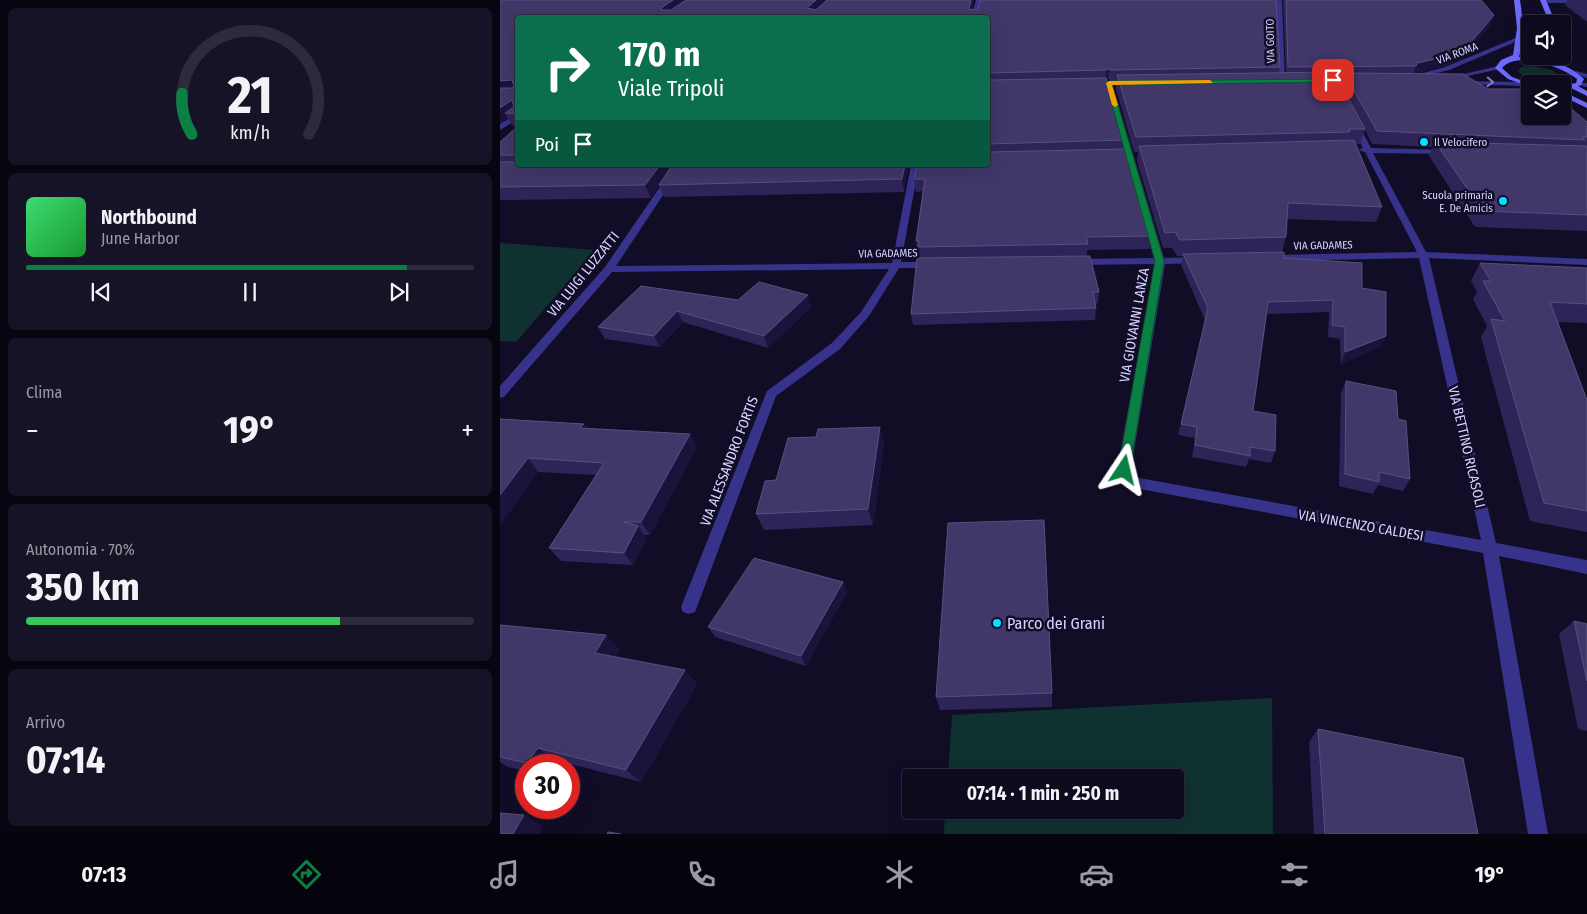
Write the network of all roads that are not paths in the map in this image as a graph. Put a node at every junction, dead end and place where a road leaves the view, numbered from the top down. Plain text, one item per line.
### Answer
1 (979, 0) edge
2 (1517, 0) edge
3 (1543, 0) edge
4 (1270, 1) edge
5 (1279, 1) edge
6 (1587, 1) edge
7 (975, 15) edge
8 (1549, 15) edge
9 (1518, 39) junction
10 (1508, 61) junction
11 (1498, 68) junction
12 (1570, 68) junction
13 (1587, 76) edge
14 (1448, 79) junction
15 (1424, 80) junction
16 (1290, 81) edge
17 (1432, 81) edge
18 (1521, 82) edge
19 (1109, 83) junction
20 (1137, 83) edge
21 (1081, 84) edge
22 (1521, 84) edge
23 (1576, 85) junction
24 (1587, 85) edge
25 (1571, 86) edge
26 (1587, 94) edge
27 (1571, 98) edge
28 (1587, 106) edge
29 (1350, 116) edge
30 (515, 117) edge
31 (500, 128) edge
32 (1348, 150) edge
33 (1368, 150) junction
34 (1457, 153) edge
35 (1119, 156) edge
36 (1129, 156) junction
37 (1138, 156) edge
38 (677, 167) edge
39 (915, 167) edge
40 (1423, 255) junction
41 (1265, 258) edge
42 (1208, 260) edge
43 (1160, 261) junction
44 (1062, 262) edge
45 (1587, 262) edge
46 (944, 264) edge
47 (896, 265) junction
48 (609, 269) junction
49 (500, 394) edge
50 (1135, 484) joint
51 (1490, 548) junction
52 (1587, 567) edge
53 (688, 607) dead end
54 (1538, 834) edge

1 - 7 street
2 - 9 main road
3 - 6 street
3 - 8 main road
4 - 5 street
5 - 16 street, VIA GOITO
9 - 10 main road
9 - 15 street, VIA ROMA
10 - 11 main road
10 - 12 main road
11 - 14 street
11 - 18 main road
12 - 13 street
12 - 23 main road
14 - 15 street
14 -> 22 street
15 - 17 street
19 - 20 street
19 - 21 street
19 - 36 street, VIA GIOVANNI LANZA
23 - 24 street
23 - 25 main road
23 - 26 main road
27 - 28 main road
29 - 33 street, VIA BETTINO RICASOLI
30 - 31 street
32 - 33 street
33 - 34 street
33 - 40 street, VIA BETTINO RICASOLI
35 - 36 street
36 - 37 street
36 - 43 street, VIA GIOVANNI LANZA
38 - 48 street, VIA LUIGI LUZZATTI
39 - 47 street, VIA ALESSANDRO FORTIS
40 - 41 street, VIA GADAMES
40 - 45 street, VIA GADAMES
40 - 51 street, VIA BETTINO RICASOLI
42 - 43 street
43 - 44 street
43 - 50 street, VIA GIOVANNI LANZA
46 - 47 street, VIA GADAMES
47 - 48 street, VIA GADAMES
47 - 53 street, VIA ALESSANDRO FORTIS
48 - 49 street, VIA LUIGI LUZZATTI
50 - 51 street, VIA VINCENZO CALDESI
51 - 52 street, VIA VINCENZO CALDESI
51 - 54 street, VIA BETTINO RICASOLI

